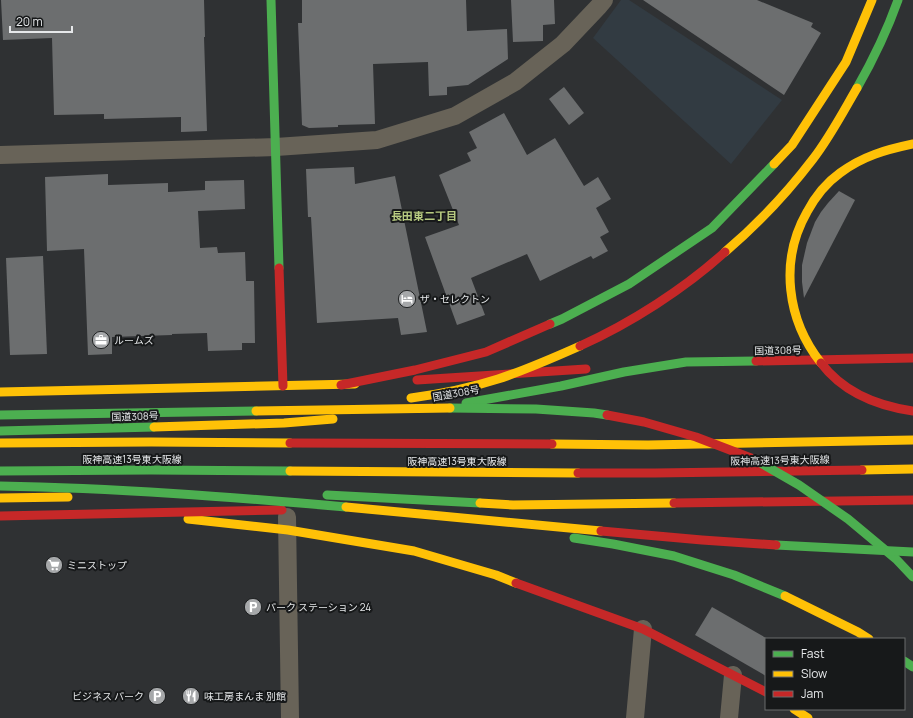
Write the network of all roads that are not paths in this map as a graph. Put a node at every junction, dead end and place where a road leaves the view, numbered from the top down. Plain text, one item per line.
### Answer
1 (271, 0) edge
2 (604, 0) edge
3 (872, 0) edge
4 (898, 0) edge
5 (913, 144) edge
6 (276, 147) junction
7 (0, 155) edge
8 (913, 358) edge
9 (686, 362) junction
10 (341, 385) junction
11 (283, 386) junction
12 (0, 392) edge
13 (309, 410) junction
14 (913, 411) edge
15 (0, 415) edge
16 (0, 431) edge
17 (913, 440) edge
18 (0, 443) edge
19 (913, 468) edge
20 (0, 471) edge
21 (0, 486) edge
22 (317, 495) dead end
23 (0, 498) edge
24 (913, 500) edge
25 (286, 501) junction
26 (513, 505) junction
27 (384, 510) junction
28 (47, 515) junction
29 (0, 516) edge
30 (288, 530) junction
31 (913, 552) edge
32 (913, 577) edge
33 (643, 629) junction
34 (867, 638) edge
35 (733, 675) junction
36 (765, 691) edge
37 (796, 710) edge
38 (290, 718) edge
39 (635, 718) edge
40 (729, 718) edge
41 (808, 718) edge

1 - 6 main road
2 - 6 street
3 - 10 main road
4 - 13 main road, bridge
5 - 14 main road, bridge
6 - 7 street
6 - 11 main road
8 - 9 main road, 国道308号
9 - 10 main road
9 - 16 main road, 国道308号
10 - 11 main road
11 - 12 main road
13 - 15 main road, bridge
13 - 32 main road, bridge
17 - 18 main road, 阪神高速13号東大阪線, bridge
19 - 20 main road, 阪神高速13号東大阪線, bridge
21 - 27 main road, bridge
22 - 26 main road
23 - 25 main road
24 - 26 main road
25 - 26 main road
25 - 28 main road
25 - 30 street
27 - 31 main road, bridge
27 - 34 main road, bridge
28 - 29 main road
28 - 30 main road
30 - 33 main road
30 - 38 street
33 - 35 main road
33 - 39 street
35 - 36 main road
35 - 40 street
37 - 41 main road

